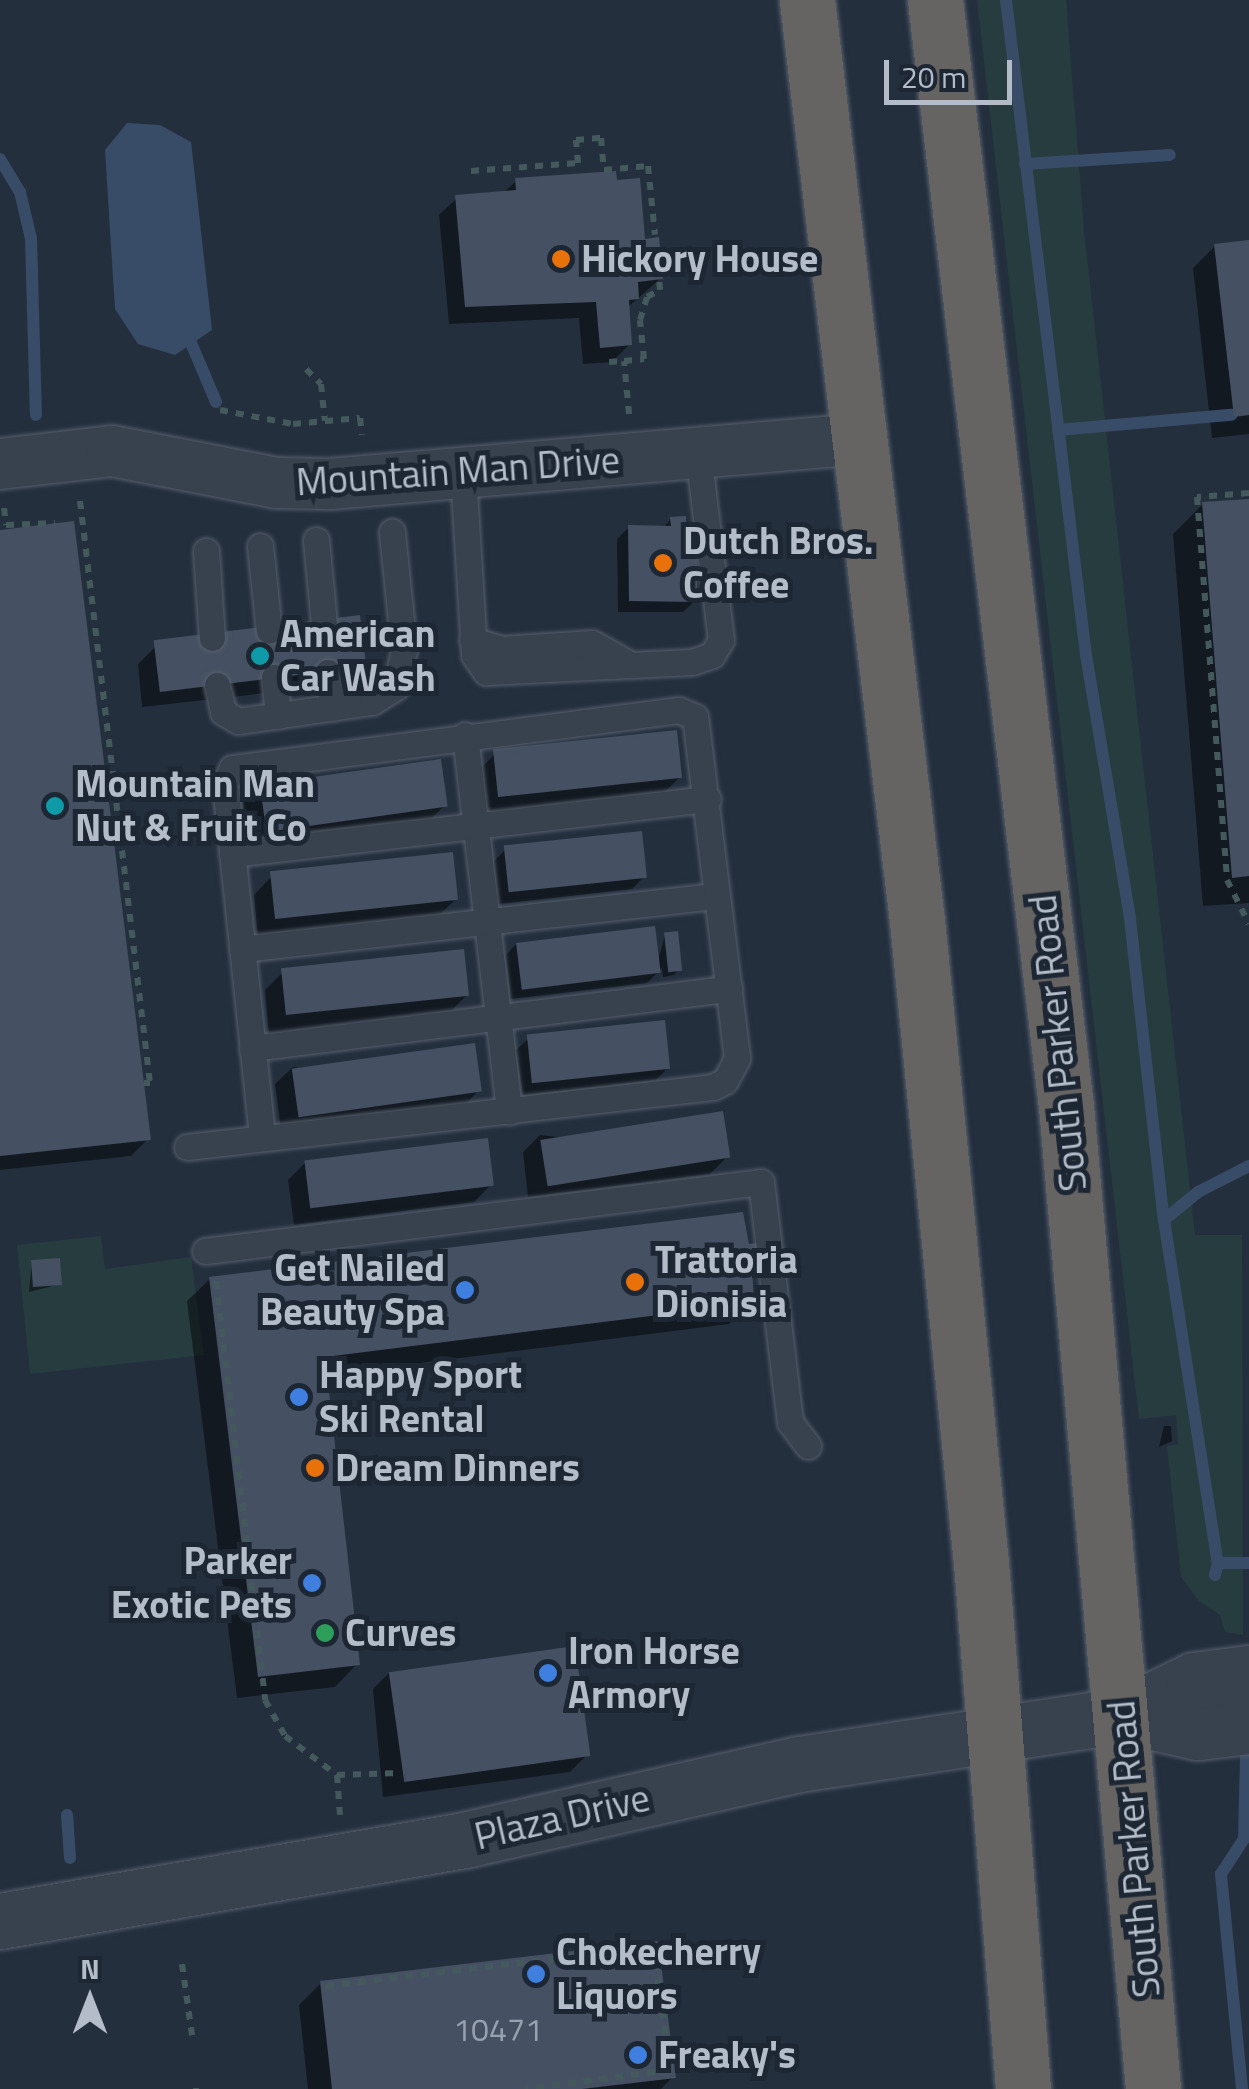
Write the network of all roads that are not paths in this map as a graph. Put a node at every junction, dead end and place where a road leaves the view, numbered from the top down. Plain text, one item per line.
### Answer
1 (807, 0) edge
2 (936, 0) edge
3 (860, 438) junction
4 (698, 454) junction
5 (0, 464) edge
6 (463, 474) junction
7 (392, 532) dead end
8 (316, 540) dead end
9 (260, 546) dead end
10 (206, 551) dead end
11 (324, 625) dead end
12 (269, 631) dead end
13 (212, 638) dead end
14 (328, 672) dead end
15 (274, 678) dead end
16 (218, 684) dead end
17 (334, 708) junction
18 (278, 716) junction
19 (465, 735) junction
20 (708, 799) junction
21 (475, 823) junction
22 (232, 854) junction
23 (717, 896) junction
24 (486, 920) junction
25 (242, 949) junction
26 (729, 989) junction
27 (498, 1018) junction
28 (252, 1048) junction
29 (509, 1111) junction
30 (262, 1138) junction
31 (187, 1147) dead end
32 (205, 1251) dead end
33 (808, 1446) dead end
34 (1249, 1673) edge
35 (1123, 1715) junction
36 (1249, 1726) edge
37 (994, 1738) junction
38 (0, 1921) edge
39 (1023, 2089) edge
40 (1153, 2089) edge

1 - 3 highway
2 - 35 highway, South Parker Road
3 - 4 street, Mountain Man Drive
3 - 37 highway
4 - 6 street, Mountain Man Drive
4 - 6 lane
5 - 6 street, Mountain Man Drive
7 - 17 lane
8 - 11 lane
9 - 12 lane
10 - 13 lane
14 - 17 lane
15 - 18 lane
16 - 18 lane
17 - 18 lane
19 - 20 lane
19 - 21 lane
19 - 22 lane
20 - 21 lane
20 - 23 lane
21 - 22 lane
21 - 24 lane
22 - 25 lane
23 - 24 lane
23 - 26 lane
24 - 25 lane
24 - 27 lane
25 - 28 lane
26 - 27 lane
26 - 29 lane
27 - 28 lane
27 - 29 lane
28 - 30 lane
29 - 30 lane
30 - 31 lane
32 - 33 lane
34 - 35 street, Plaza Drive
35 - 36 street, Plaza Drive
35 - 37 street, Plaza Drive
35 - 40 highway, South Parker Road
37 - 38 street, Plaza Drive
37 - 39 highway

